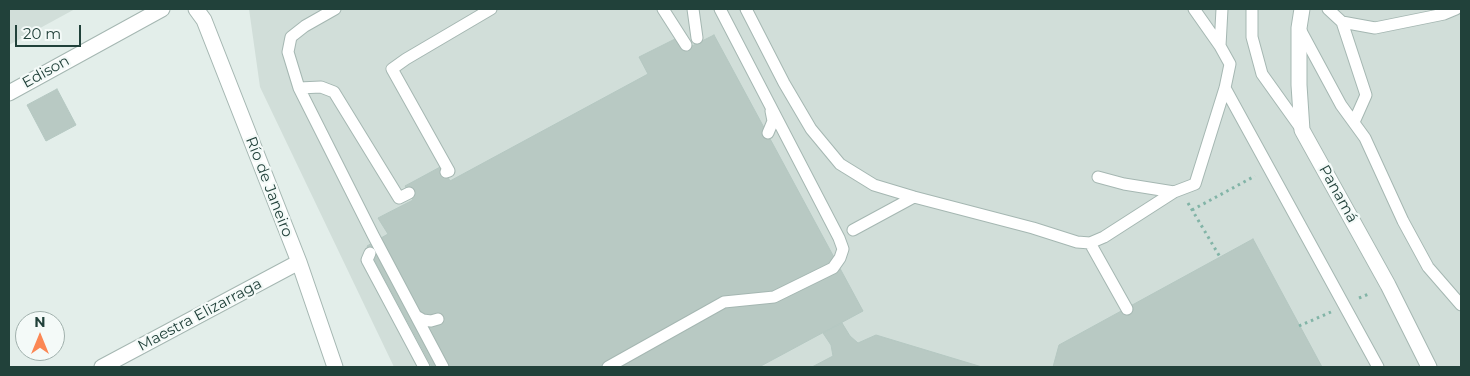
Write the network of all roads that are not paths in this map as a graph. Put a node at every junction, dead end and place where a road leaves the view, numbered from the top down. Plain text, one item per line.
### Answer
1 (162, 9) edge
2 (196, 9) edge
3 (336, 9) edge
4 (491, 9) edge
5 (663, 9) edge
6 (693, 9) edge
7 (720, 9) edge
8 (746, 9) edge
9 (1194, 9) edge
10 (1222, 9) edge
11 (1252, 9) edge
12 (1302, 9) edge
13 (1328, 9) edge
14 (1456, 9) edge
15 (1342, 22) junction
16 (1299, 28) junction
17 (697, 38) dead end
18 (686, 45) dead end
19 (1220, 46) junction
20 (299, 88) junction
21 (1225, 88) junction
22 (9, 92) edge
23 (770, 106) junction
24 (1354, 122) junction
25 (1302, 130) junction
26 (768, 133) dead end
27 (446, 172) dead end
28 (1098, 177) dead end
29 (1177, 191) junction
30 (409, 193) dead end
31 (914, 197) junction
32 (853, 230) dead end
33 (1090, 243) junction
34 (370, 253) dead end
35 (298, 262) junction
36 (1461, 305) edge
37 (1127, 308) dead end
38 (416, 316) junction
39 (438, 319) dead end
40 (102, 367) edge
41 (335, 367) edge
42 (424, 367) edge
43 (443, 367) edge
44 (608, 367) edge
45 (1378, 367) edge
46 (1429, 367) edge

1 - 22 street, Edison
2 - 35 street, Río de Janeiro
3 - 20 lane
4 - 27 lane
5 - 18 lane
6 - 17 lane
7 - 23 lane
8 - 31 lane
9 - 19 lane
10 - 19 lane
11 - 25 lane
12 - 16 street, Panamá
13 - 15 lane
14 - 15 lane
15 - 24 lane
16 - 24 lane
16 - 25 street, Panamá
19 - 21 lane
20 - 30 lane
20 - 38 lane
21 - 29 lane
21 - 45 lane
23 - 26 lane
23 - 44 lane
24 - 36 lane
25 - 46 street, Panamá
28 - 29 lane
29 - 33 lane
31 - 32 lane
31 - 33 lane
33 - 37 lane
34 - 42 lane
35 - 40 street, Maestra Elizarraga
35 - 41 street, Río de Janeiro
38 - 39 lane
38 - 43 lane

